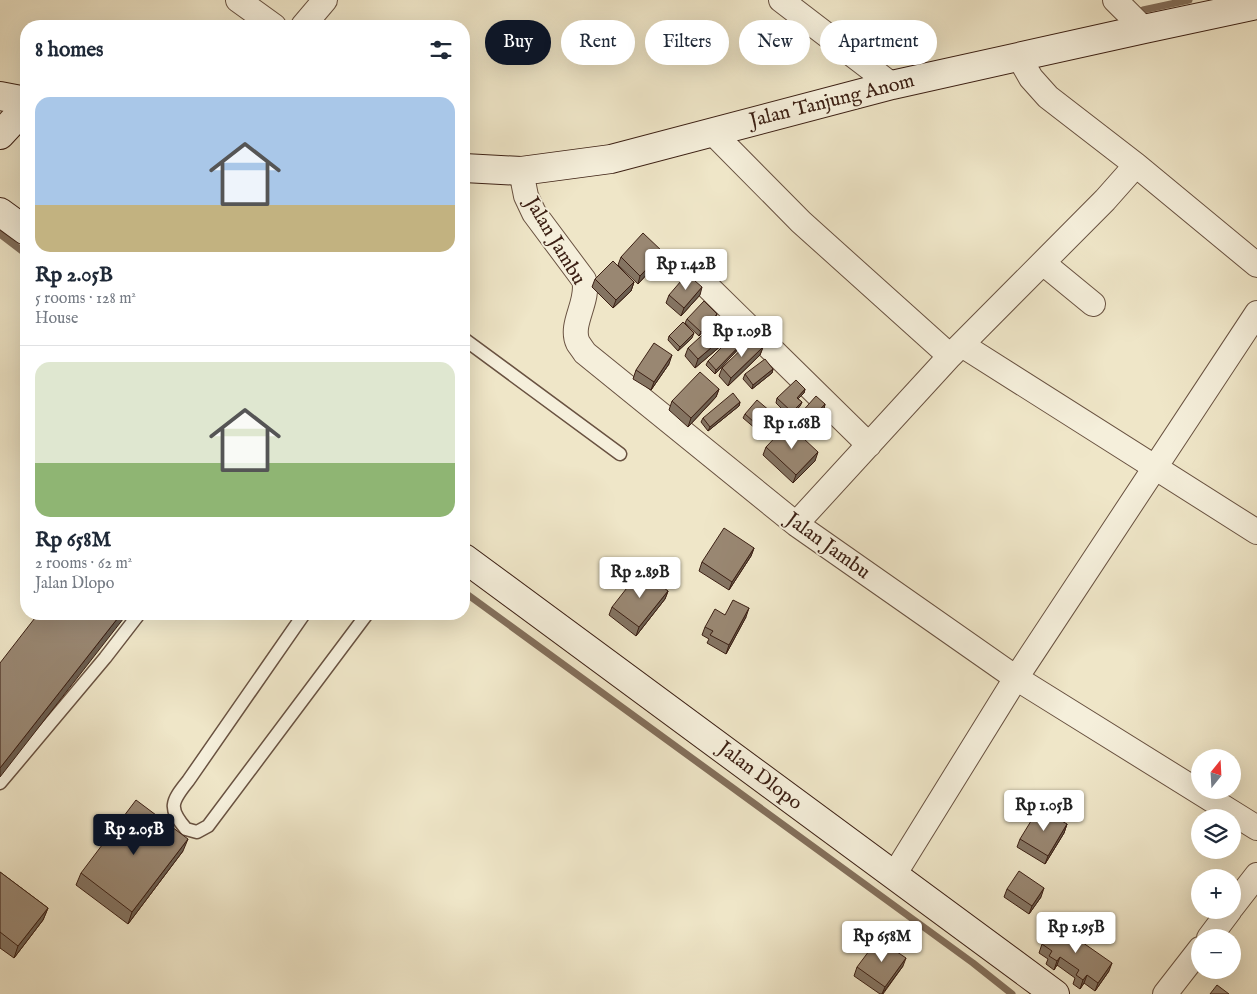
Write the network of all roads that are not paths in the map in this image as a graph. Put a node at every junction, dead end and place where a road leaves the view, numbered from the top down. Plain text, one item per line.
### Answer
1 (238, 0) edge
2 (325, 0) edge
3 (781, 0) edge
4 (1115, 0) edge
5 (1257, 5) edge
6 (266, 20) edge
7 (308, 20) edge
8 (1144, 29) junction
9 (1019, 56) junction
10 (892, 85) junction
11 (0, 96) edge
12 (20, 100) edge
13 (20, 113) edge
14 (713, 133) junction
15 (0, 135) edge
16 (1136, 165) junction
17 (470, 168) edge
18 (521, 171) junction
19 (0, 212) edge
20 (20, 227) edge
21 (1042, 263) junction
22 (1257, 265) edge
23 (706, 285) dead end
24 (1092, 304) dead end
25 (1257, 313) edge
26 (470, 343) edge
27 (956, 351) junction
28 (869, 445) junction
29 (620, 454) dead end
30 (1156, 466) junction
31 (796, 524) junction
32 (1257, 532) edge
33 (470, 562) edge
34 (134, 620) edge
35 (300, 620) edge
36 (362, 620) edge
37 (1016, 678) junction
38 (0, 784) edge
39 (1257, 828) edge
40 (1257, 875) edge
41 (894, 876) junction
42 (1241, 895) edge
43 (1191, 961) edge
44 (1055, 994) edge
45 (1165, 994) edge

1 - 6 street
2 - 7 street
3 - 10 street
4 - 8 street
5 - 8 main road, Jalan Tanjung Anom
8 - 9 main road, Jalan Tanjung Anom
9 - 10 main road, Jalan Tanjung Anom
9 - 16 street
10 - 14 main road, Jalan Tanjung Anom
11 - 12 main road
13 - 15 main road
14 - 18 main road, Jalan Tanjung Anom
14 - 27 street
16 - 21 street
16 - 22 street
17 - 18 main road, Jalan Tanjung Anom
18 - 31 street, Jalan Jambu
19 - 20 main road
21 - 24 street
21 - 27 street
23 - 28 street
25 - 30 street
26 - 29 lane
27 - 28 street
27 - 30 street
28 - 31 street
30 - 32 street
30 - 37 street
31 - 37 street, Jalan Jambu
33 - 41 main road, Jalan Dlopo
34 - 38 lane
35 - 36 lane
37 - 39 street, Jalan Jambu
37 - 41 street
40 - 42 street
41 - 44 main road, Jalan Dlopo
43 - 45 street

